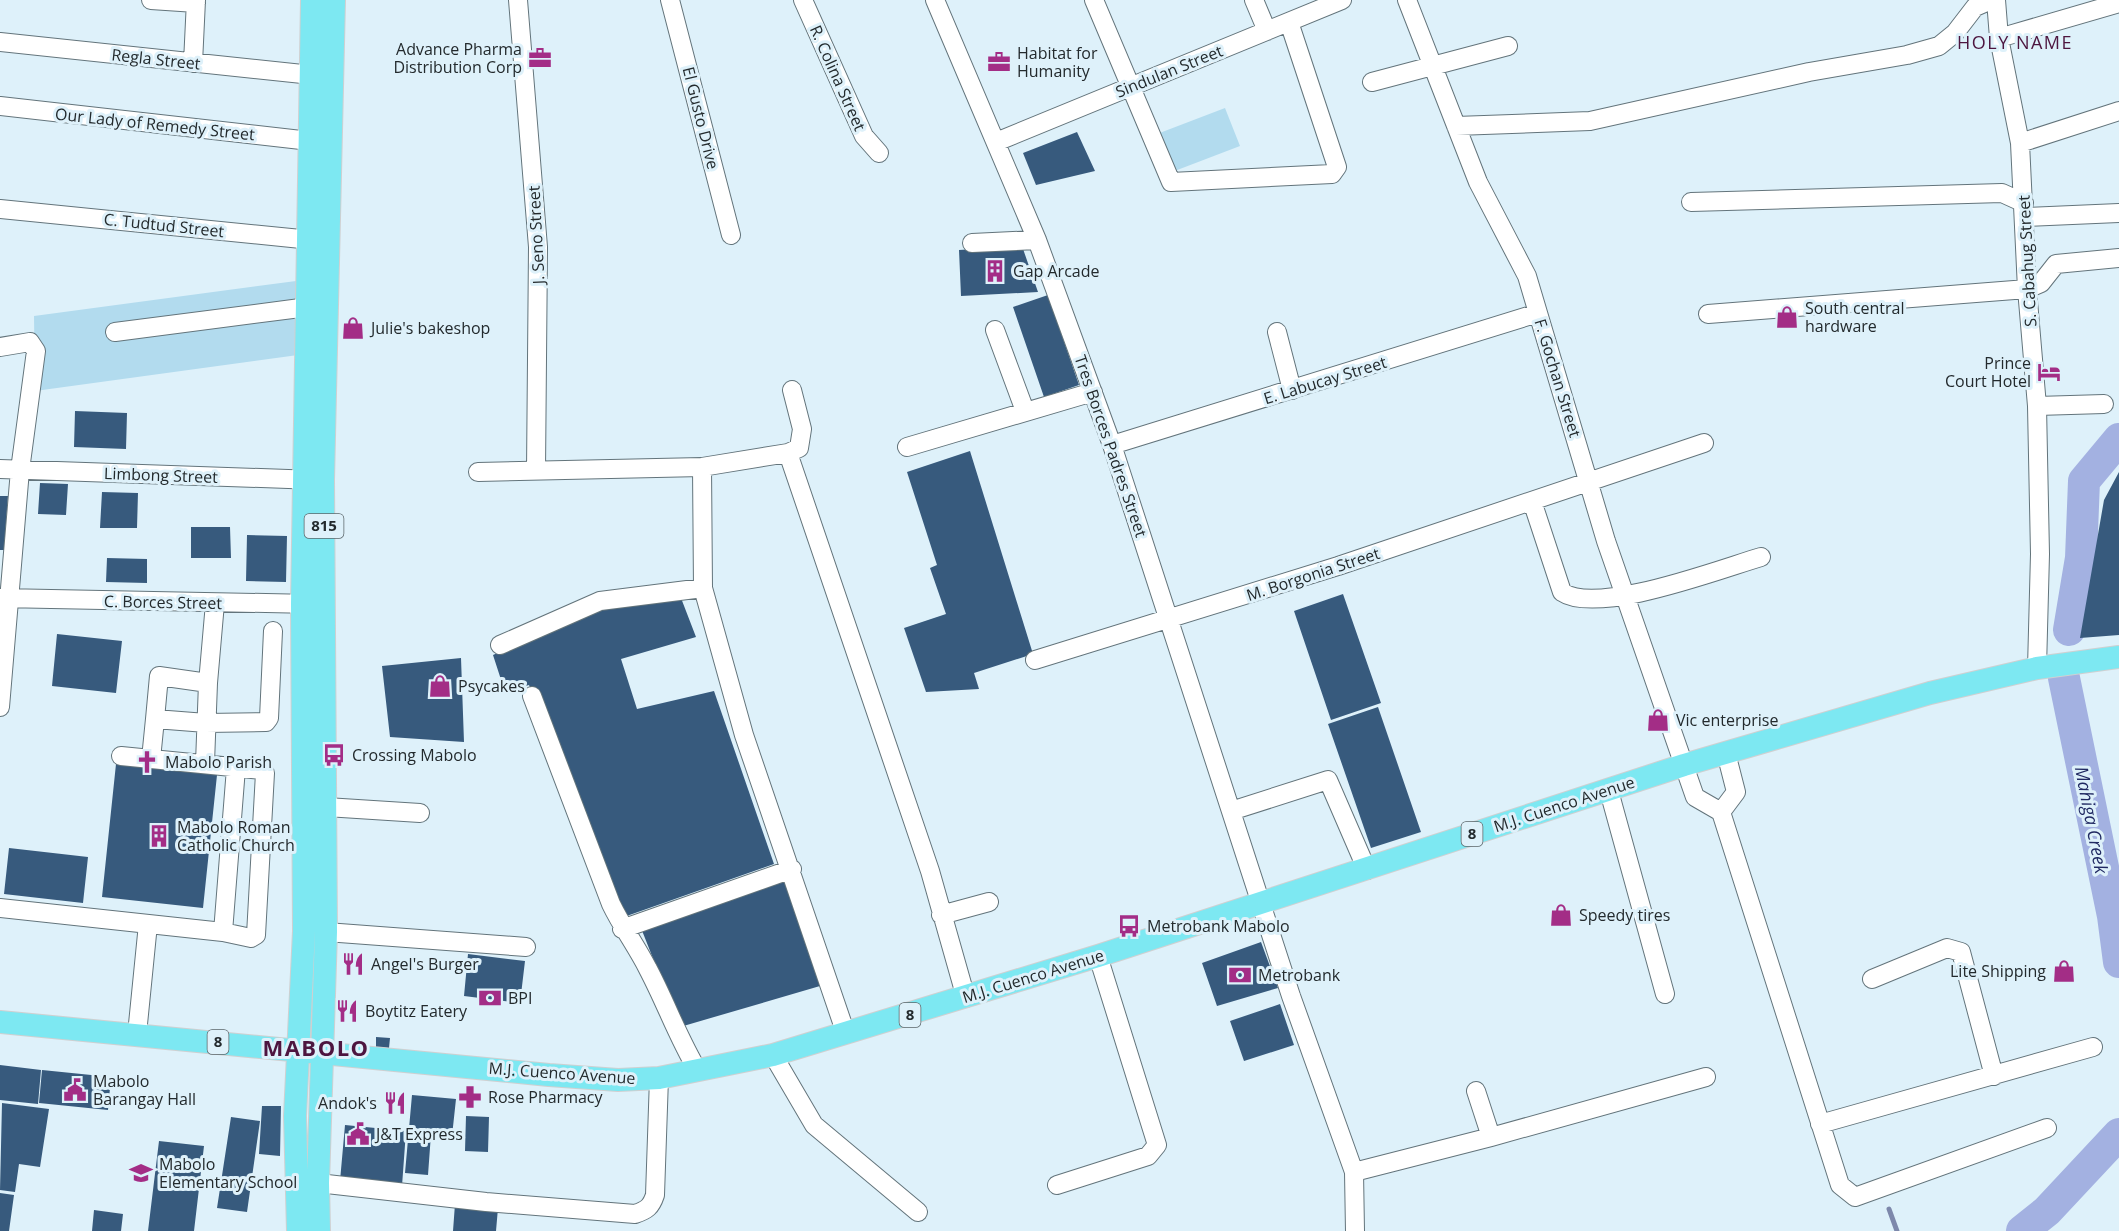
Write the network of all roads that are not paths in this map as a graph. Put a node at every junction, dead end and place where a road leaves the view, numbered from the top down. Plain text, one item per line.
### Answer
1 (151, 0) edge
2 (312, 0) edge
3 (334, 0) edge
4 (518, 0) edge
5 (670, 0) edge
6 (803, 0) edge
7 (935, 0) edge
8 (1094, 0) edge
9 (1254, 0) edge
10 (1342, 0) edge
11 (1407, 0) edge
12 (1990, 0) edge
13 (1996, 0) edge
14 (196, 2) edge
15 (2119, 3) edge
16 (1289, 22) junction
17 (1267, 31) junction
18 (1999, 38) junction
19 (0, 42) edge
20 (1508, 46) dead end
21 (193, 63) junction
22 (1434, 66) junction
23 (312, 75) junction
24 (1372, 82) dead end
25 (1130, 87) junction
26 (0, 106) edge
27 (2119, 111) edge
28 (1456, 126) junction
29 (310, 141) junction
30 (996, 142) junction
31 (2020, 143) junction
32 (879, 153) dead end
33 (1691, 202) dead end
34 (0, 209) edge
35 (2024, 210) junction
36 (2119, 213) edge
37 (731, 235) dead end
38 (1037, 240) junction
39 (318, 241) junction
40 (972, 243) dead end
41 (2119, 258) edge
42 (2027, 289) junction
43 (308, 307) junction
44 (1538, 313) junction
45 (1708, 314) dead end
46 (995, 330) dead end
47 (116, 332) dead end
48 (1277, 332) dead end
49 (0, 347) edge
50 (792, 390) dead end
51 (1292, 390) junction
52 (1093, 392) junction
53 (2104, 404) dead end
54 (2037, 406) junction
55 (1025, 411) junction
56 (1704, 443) dead end
57 (1112, 445) junction
58 (907, 447) dead end
59 (788, 453) junction
60 (702, 467) junction
61 (0, 469) edge
62 (20, 470) junction
63 (536, 471) junction
64 (478, 472) dead end
65 (314, 480) junction
66 (1589, 483) junction
67 (1532, 501) junction
68 (1761, 557) dead end
69 (704, 588) junction
70 (1624, 597) junction
71 (5, 598) edge
72 (215, 603) junction
73 (302, 604) junction
74 (326, 604) junction
75 (1170, 620) junction
76 (273, 631) dead end
77 (500, 645) dead end
78 (2119, 657) edge
79 (1035, 660) dead end
80 (2044, 667) junction
81 (208, 683) junction
82 (532, 696) dead end
83 (0, 707) edge
84 (155, 719) junction
85 (206, 723) junction
86 (1725, 753) junction
87 (121, 756) dead end
88 (151, 759) junction
89 (205, 763) junction
90 (1684, 765) junction
91 (236, 768) junction
92 (1610, 791) junction
93 (326, 807) junction
94 (1231, 811) junction
95 (1721, 812) junction
96 (420, 813) dead end
97 (792, 869) junction
98 (1366, 870) junction
99 (989, 902) dead end
100 (1261, 902) junction
101 (0, 908) edge
102 (941, 915) junction
103 (148, 924) junction
104 (622, 929) junction
105 (224, 932) junction
106 (326, 932) junction
107 (526, 947) dead end
108 (1098, 956) junction
109 (1872, 979) dead end
110 (1665, 994) dead end
111 (966, 998) junction
112 (0, 1022) edge
113 (137, 1034) junction
114 (846, 1034) junction
115 (2093, 1047) dead end
116 (300, 1050) junction
117 (323, 1052) junction
118 (773, 1055) junction
119 (698, 1071) junction
120 (1994, 1076) junction
121 (1706, 1077) dead end
122 (659, 1078) junction
123 (1476, 1091) dead end
124 (1820, 1124) junction
125 (2047, 1128) dead end
126 (1491, 1137) junction
127 (1354, 1172) junction
128 (318, 1183) junction
129 (1057, 1185) dead end
130 (918, 1212) dead end
131 (298, 1231) edge
132 (319, 1231) edge
133 (1355, 1231) edge

1 - 14 street
2 - 23 main road, 815
3 - 39 main road, 815
4 - 63 street, J. Seno Street
5 - 37 street, El Gusto Drive
6 - 32 street, R. Colina Street
7 - 30 street, Tres Borces Padres Street
8 - 25 street
9 - 17 street
10 - 16 street, Sindulan Street
11 - 22 street, F. Gochan Street
12 - 28 street
13 - 18 street, S. Cabahug Street
14 - 21 street
15 - 18 street
16 - 17 street, Sindulan Street
16 - 25 street
17 - 25 street, Sindulan Street
18 - 31 street, S. Cabahug Street
19 - 21 street, Regla Street
20 - 22 street
21 - 23 street, Regla Street
22 - 24 street
22 - 28 street, F. Gochan Street
23 - 29 main road, 815
25 - 30 street, Sindulan Street
26 - 29 street, Our Lady of Remedy Street
27 - 31 street
28 - 44 street, F. Gochan Street
29 - 39 main road, 815
30 - 38 street, Tres Borces Padres Street
31 - 35 street, S. Cabahug Street
33 - 35 street
34 - 39 street, C. Tudtud Street
35 - 36 street
35 - 42 street, S. Cabahug Street
38 - 40 street
38 - 52 street, Tres Borces Padres Street
39 - 43 main road, 815
39 - 65 main road, 815
41 - 42 street
42 - 45 street
42 - 54 street, S. Cabahug Street
43 - 47 street
43 - 65 main road, 815
44 - 51 street, E. Labucay Street
44 - 66 street, F. Gochan Street
46 - 55 street
48 - 51 street
49 - 62 street
50 - 59 street
51 - 57 street, E. Labucay Street
52 - 55 street
52 - 57 street, Tres Borces Padres Street
53 - 54 street
54 - 80 street, S. Cabahug Street
55 - 58 street
56 - 66 street, M. Borgonia Street
57 - 75 street, Tres Borces Padres Street
59 - 60 street
59 - 102 street
60 - 63 street
60 - 69 street
61 - 62 street, Limbong Street
62 - 65 street, Limbong Street
62 - 71 street
63 - 64 street
65 - 73 main road, 815
65 - 74 main road, 815
66 - 67 street, M. Borgonia Street
66 - 70 street, F. Gochan Street
67 - 70 street
67 - 75 street, M. Borgonia Street
68 - 70 street
69 - 77 street
69 - 97 street
70 - 90 street, F. Gochan Street
71 - 72 street, C. Borces Street
71 - 83 street
72 - 73 street, C. Borces Street
72 - 81 street
73 - 74 street, C. Borces Street
73 - 116 main road, 815
74 - 93 main road, 815
75 - 79 street, M. Borgonia Street
75 - 94 street, Tres Borces Padres Street
76 - 85 street
78 - 80 main road, 8
80 - 86 main road, M.J. Cuenco Avenue / 8
81 - 84 street
81 - 85 street
82 - 104 street
84 - 85 street
84 - 88 street
85 - 89 street
86 - 90 main road, M.J. Cuenco Avenue / 8
86 - 95 street
87 - 88 street
88 - 89 street
89 - 91 street
90 - 92 main road, M.J. Cuenco Avenue / 8
90 - 95 street, F. Gochan Street
91 - 105 street
91 - 105 street
92 - 98 main road, M.J. Cuenco Avenue / 8
92 - 110 street
93 - 96 street
93 - 106 main road, 815
94 - 98 street
94 - 100 street, Tres Borces Padres Street
95 - 124 street
97 - 104 street
97 - 114 street
98 - 100 main road, M.J. Cuenco Avenue / 8
99 - 102 street
100 - 108 main road, M.J. Cuenco Avenue / 8
100 - 127 street, Tres Borces Padres Street
101 - 103 street
102 - 111 street
103 - 105 street
103 - 113 street
104 - 119 street
106 - 107 street
106 - 117 main road, 815
108 - 111 main road, M.J. Cuenco Avenue / 8
108 - 129 street
109 - 120 street
111 - 114 main road, M.J. Cuenco Avenue / 8
112 - 113 main road, M.J. Cuenco Avenue / 8
113 - 116 main road, M.J. Cuenco Avenue / 8
114 - 118 main road, M.J. Cuenco Avenue / 8
115 - 120 street
116 - 117 main road, M.J. Cuenco Avenue / 8
116 - 131 main road, 815
117 - 122 main road, M.J. Cuenco Avenue / 8
117 - 128 main road, 815
118 - 119 main road, M.J. Cuenco Avenue / 8
118 - 130 street
119 - 122 main road, M.J. Cuenco Avenue / 8
120 - 124 street
121 - 126 street
122 - 128 street
123 - 126 street
124 - 125 street
126 - 127 street
127 - 133 street, Tres Borces Padres Street
128 - 132 main road, 815

